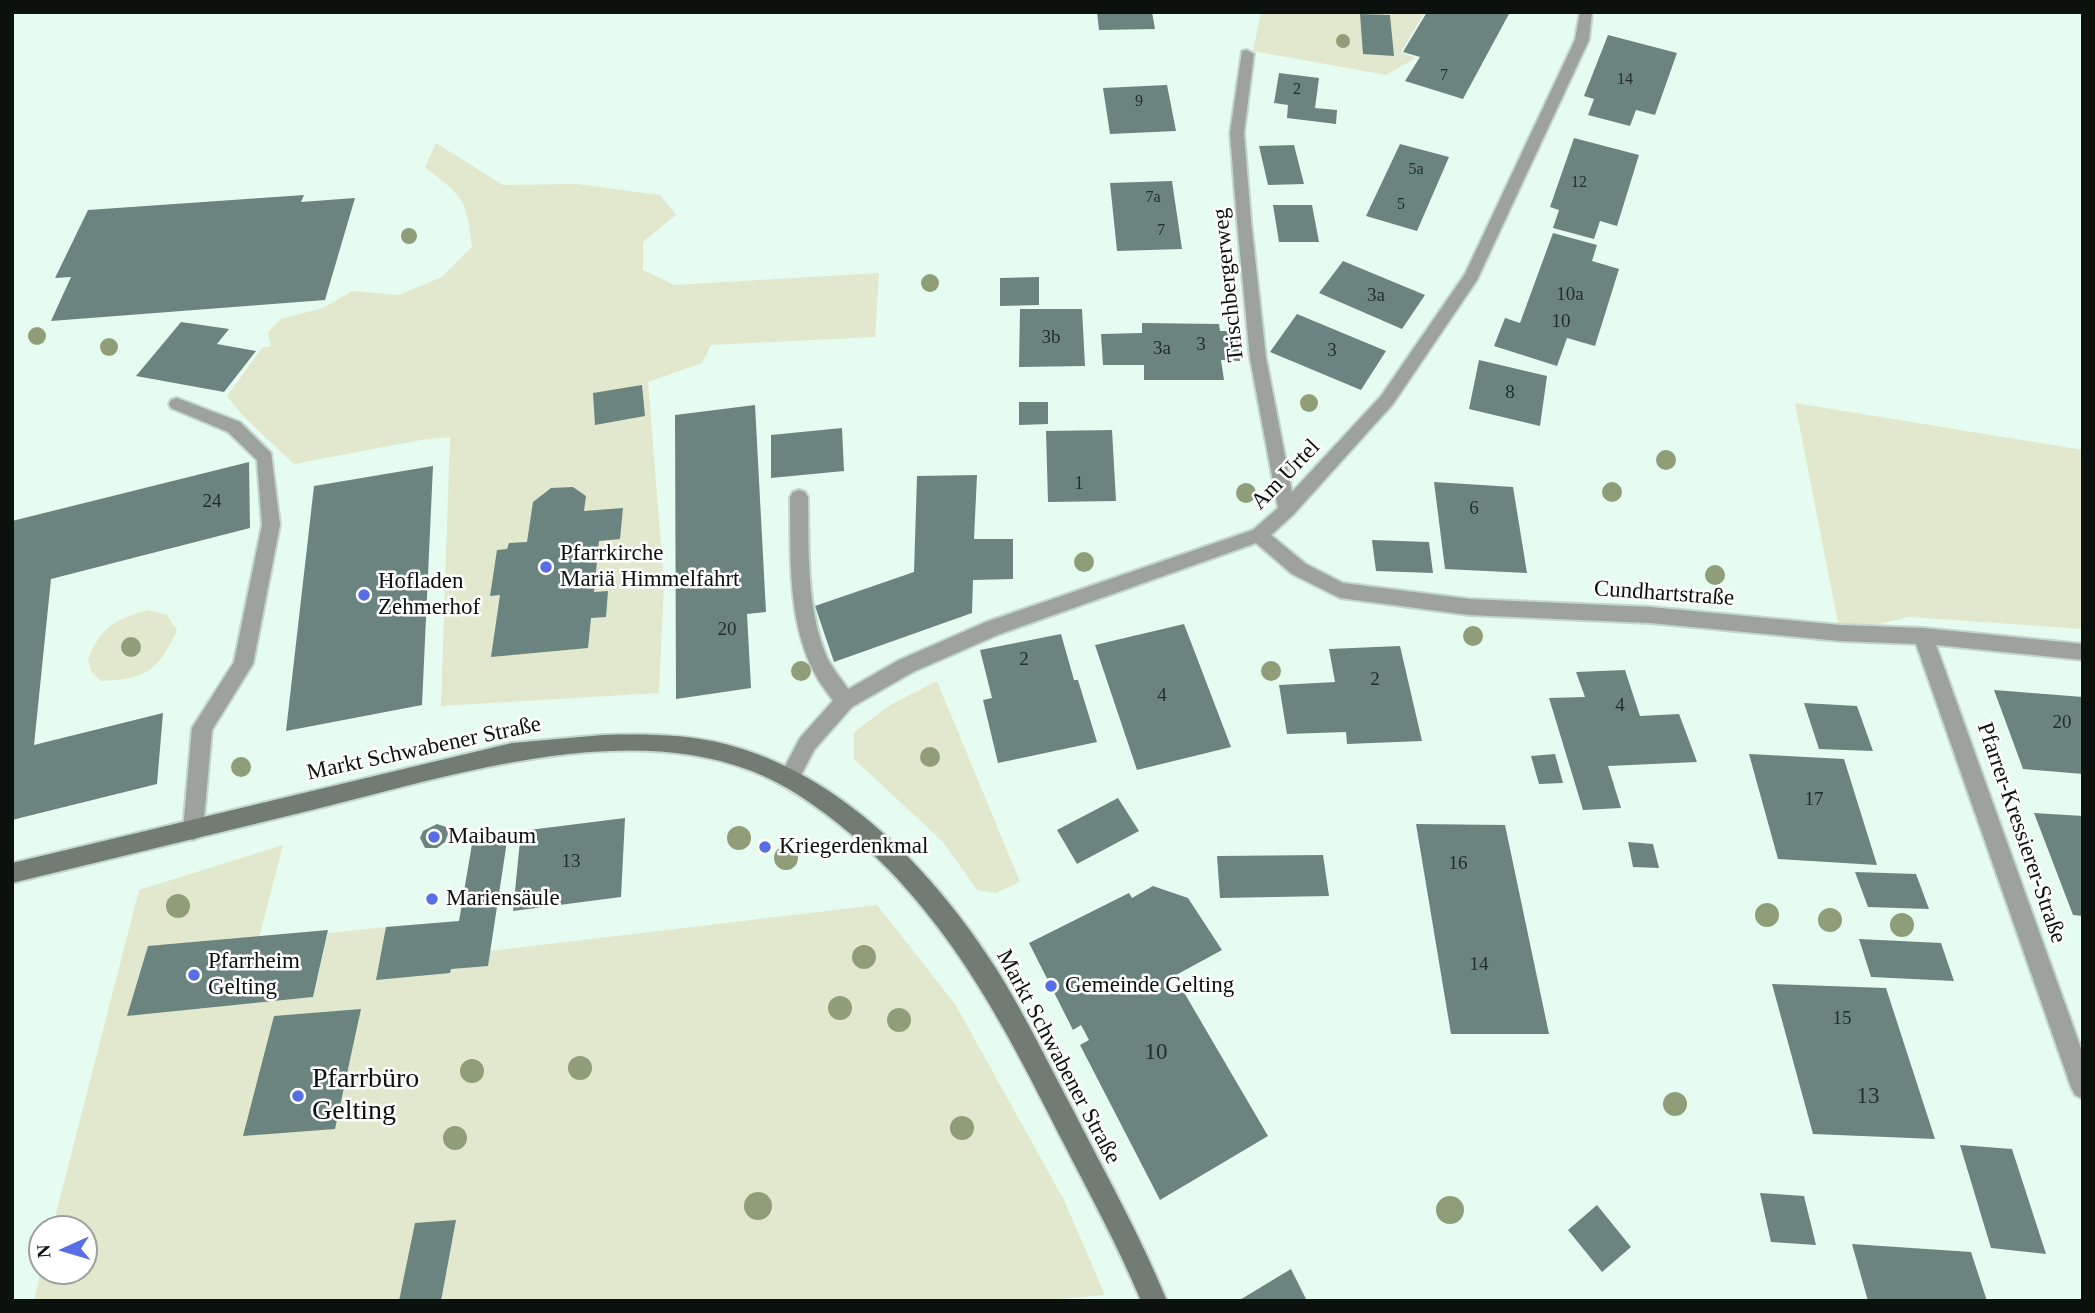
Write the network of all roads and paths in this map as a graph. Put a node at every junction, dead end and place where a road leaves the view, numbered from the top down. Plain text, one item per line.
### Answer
1 (1587, 12) edge
2 (1247, 54) dead end
3 (177, 404) dead end
4 (799, 497) dead end
5 (1287, 510) junction
6 (1259, 535) junction
7 (1923, 636) junction
8 (2083, 652) edge
9 (845, 701) junction
10 (789, 778) junction
11 (193, 830) junction
12 (12, 873) edge
13 (2083, 1087) edge
14 (1154, 1301) edge

1 - 5 street, Am Urtel
2 - 5 street, Trischbergerweg
3 - 11 street
4 - 9 street
5 - 6 street, Am Urtel
6 - 7 street, Cundhartstraße
6 - 9 street, Am Urtel
7 - 8 street, Cundhartstraße
7 - 13 street, Pfarrer-Kressierer-Straße
9 - 10 street, Am Urtel
10 - 11 main road, Markt Schwabener Straße
10 - 14 main road, Markt Schwabener Straße
11 - 12 main road, Markt Schwabener Straße

